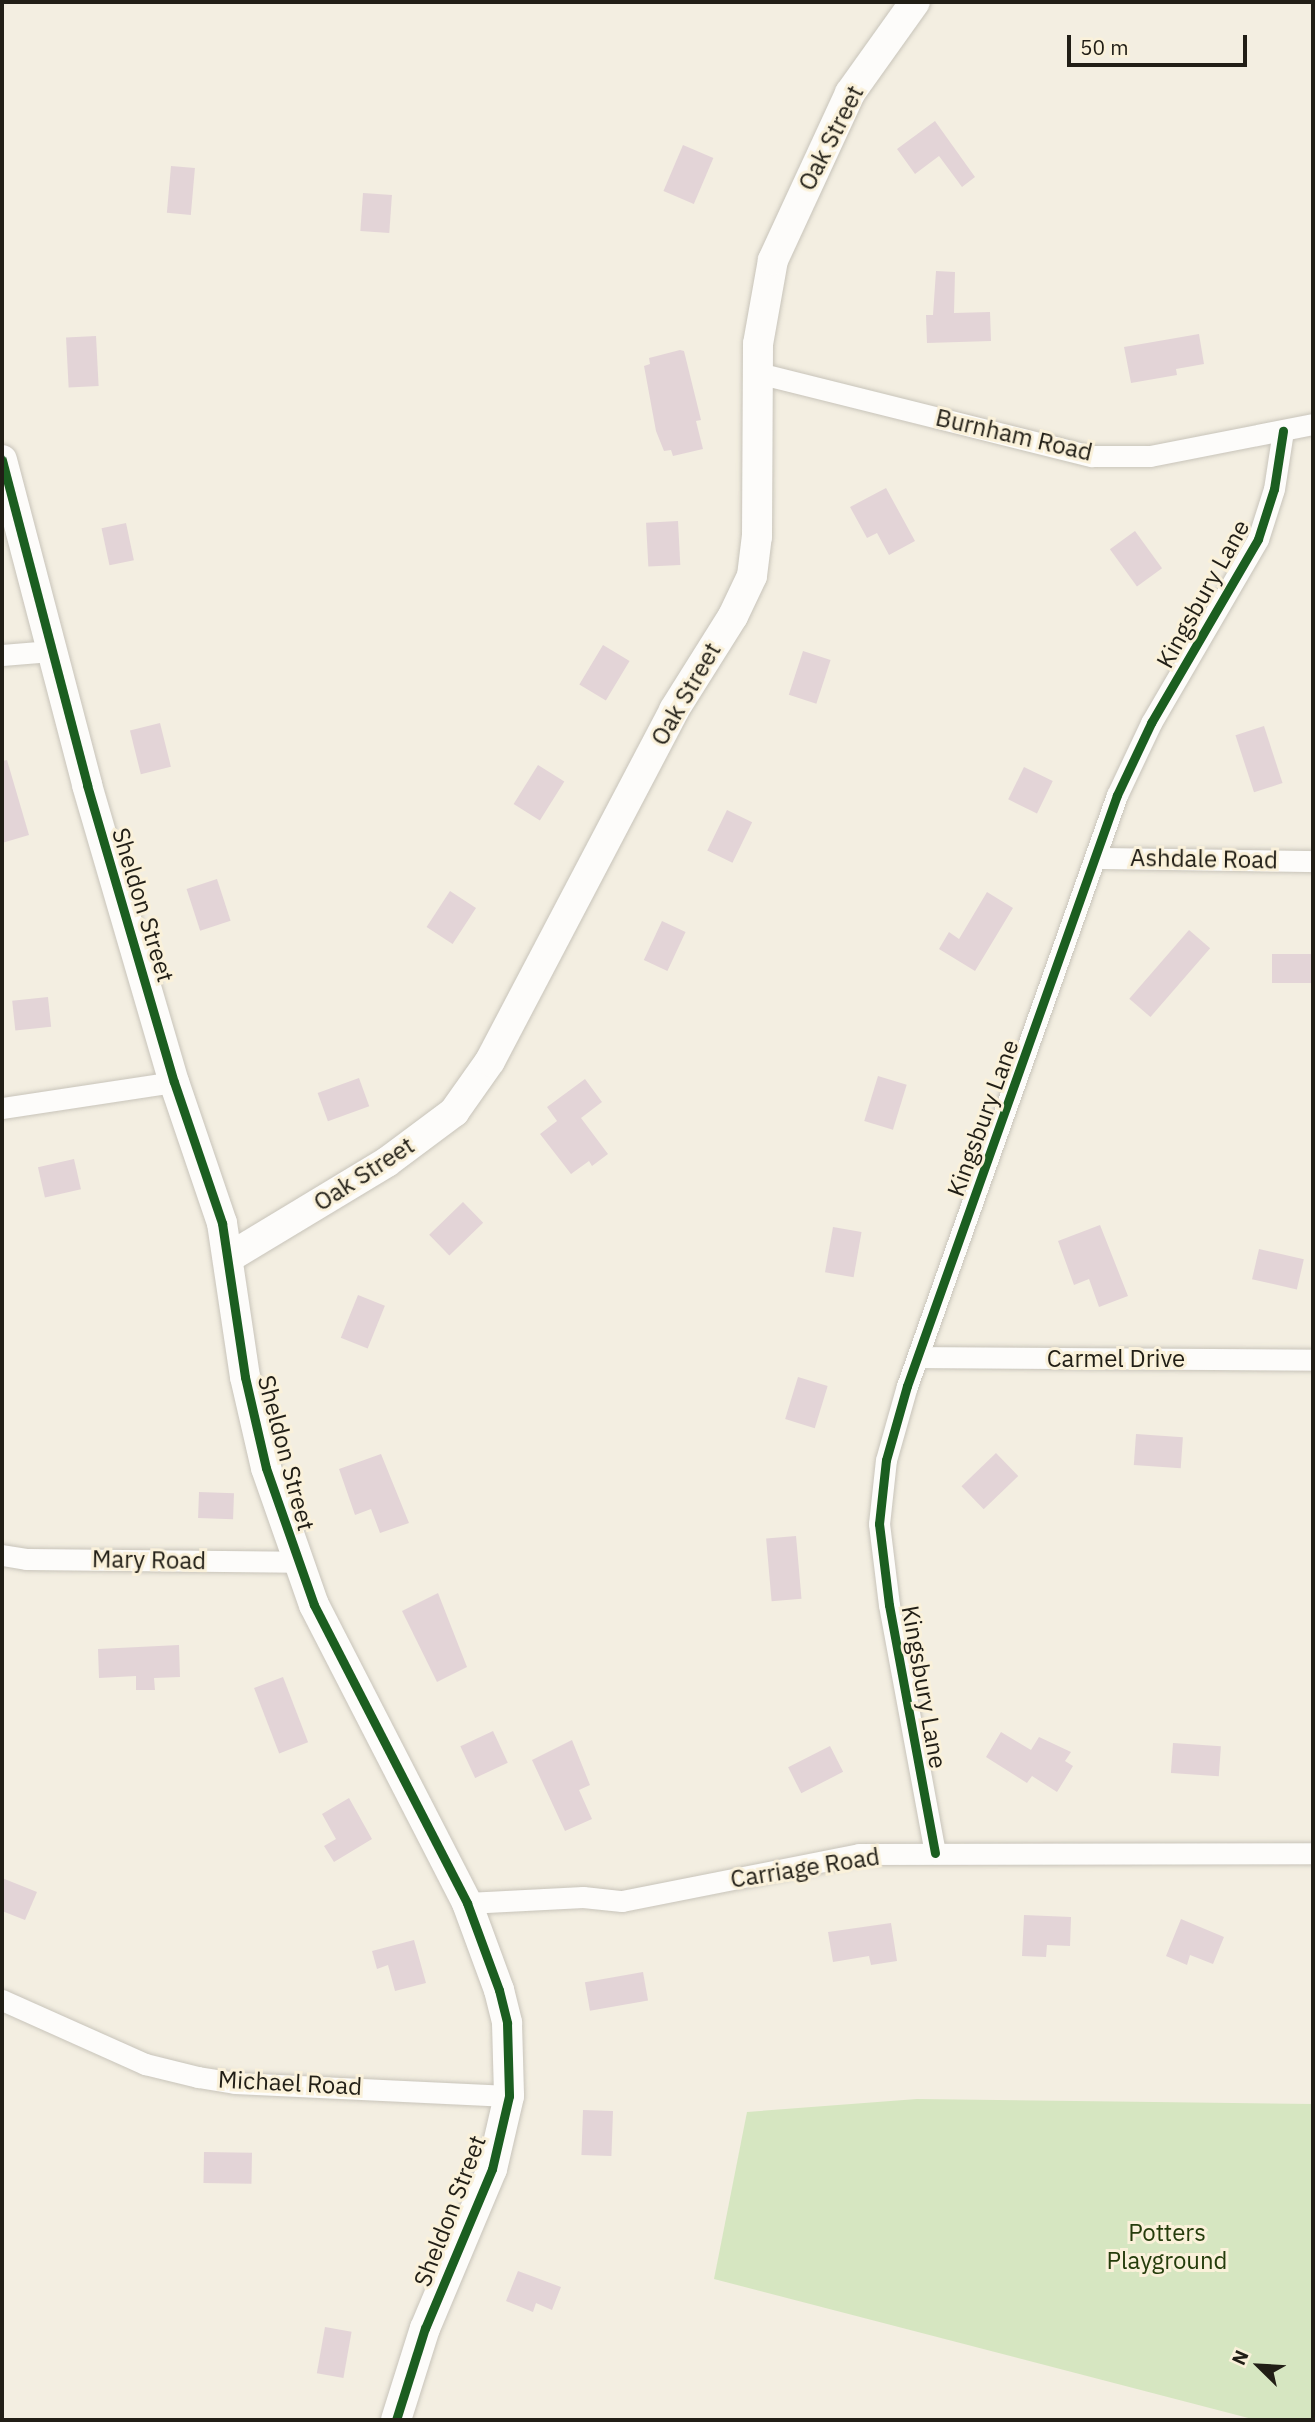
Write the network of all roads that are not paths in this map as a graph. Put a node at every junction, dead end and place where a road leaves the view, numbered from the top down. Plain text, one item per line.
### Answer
1 (915, 2) edge
2 (758, 373) junction
3 (1313, 424) edge
4 (1283, 431) junction
5 (2, 460) edge
6 (51, 651) junction
7 (2, 655) edge
8 (1095, 858) junction
9 (1313, 861) edge
10 (174, 1082) junction
11 (2, 1108) edge
12 (228, 1258) junction
13 (918, 1357) junction
14 (1313, 1360) edge
15 (2, 1555) edge
16 (296, 1562) junction
17 (935, 1853) junction
18 (1313, 1853) edge
19 (467, 1903) junction
20 (2, 2000) edge
21 (509, 2096) junction
22 (396, 2420) edge

1 - 2 street, Oak Street
2 - 4 street, Burnham Road
2 - 12 street, Oak Street
3 - 4 street, Burnham Road
4 - 8 street, Kingsbury Lane
5 - 6 street, Sheldon Street
6 - 7 street
6 - 10 street, Sheldon Street
8 - 9 street, Ashdale Road
8 - 13 street, Kingsbury Lane
10 - 11 street
10 - 12 street, Sheldon Street
12 - 16 street, Sheldon Street
13 - 14 street, Carmel Drive
13 - 17 street, Kingsbury Lane
15 - 16 street, Mary Road
16 - 19 street, Sheldon Street
17 - 18 street, Carriage Road
17 - 19 street, Carriage Road
19 - 21 street, Sheldon Street
20 - 21 street, Michael Road
21 - 22 street, Sheldon Street

